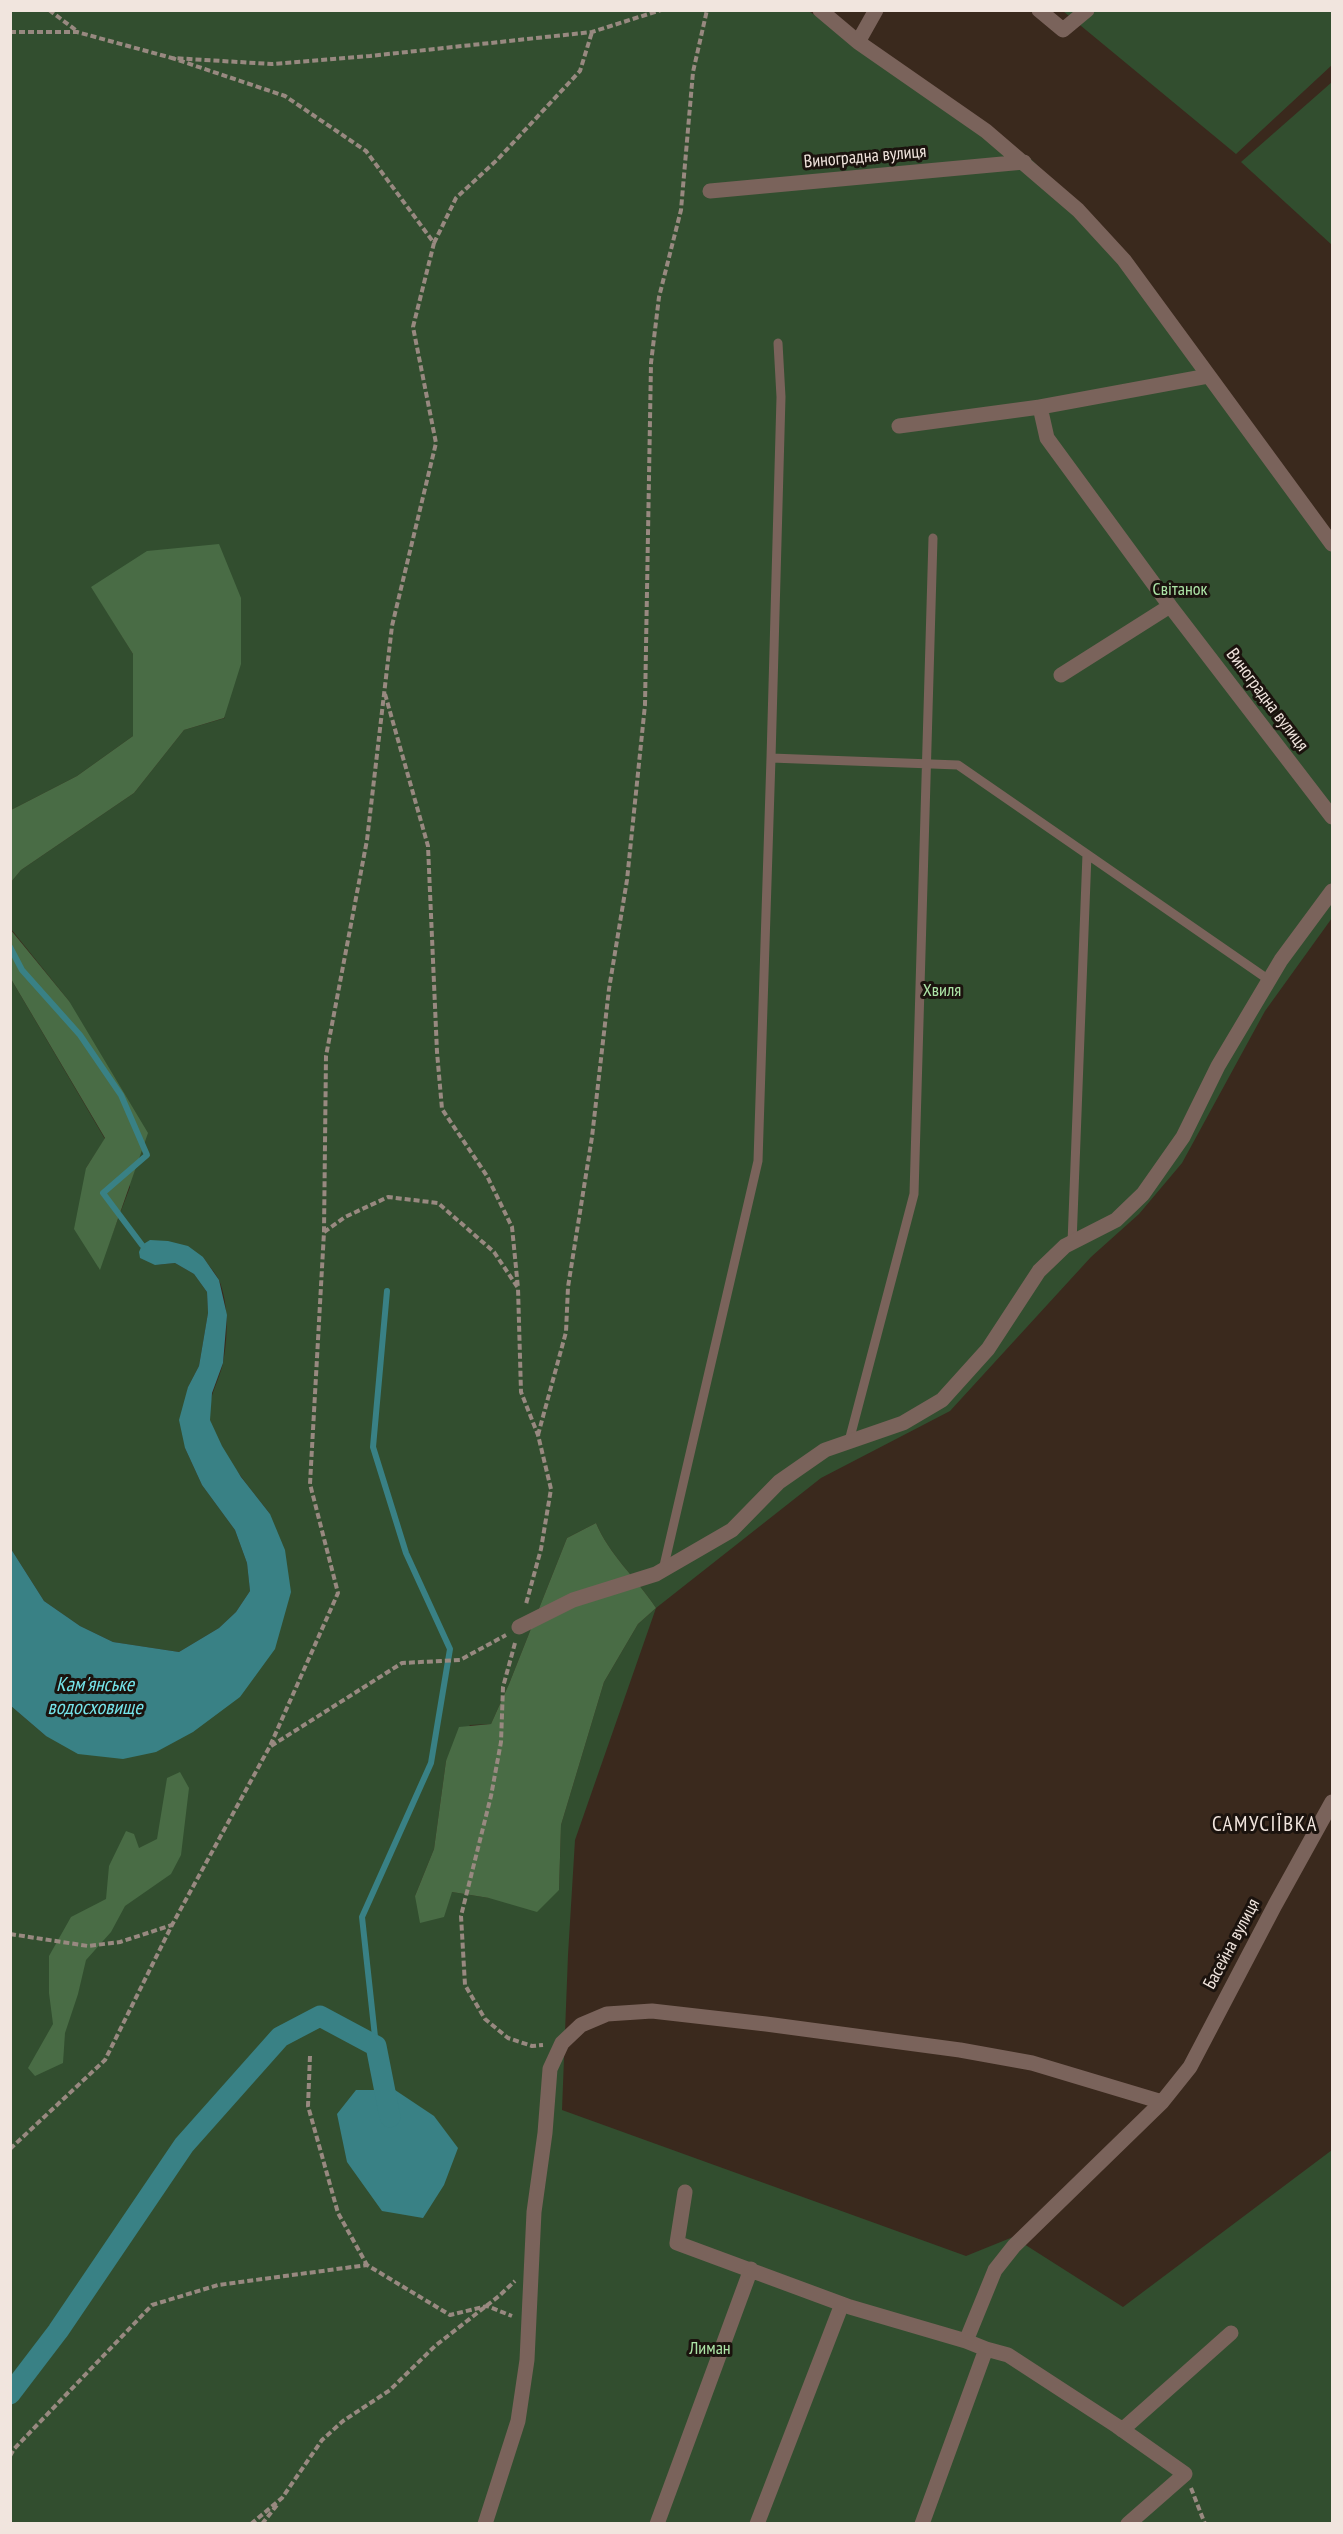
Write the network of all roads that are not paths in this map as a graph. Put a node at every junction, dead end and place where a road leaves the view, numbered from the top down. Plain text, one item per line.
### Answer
1 (820, 10) edge
2 (876, 10) edge
3 (1039, 10) edge
4 (1087, 10) edge
5 (858, 42) junction
6 (1024, 162) junction
7 (710, 191) dead end
8 (778, 343) dead end
9 (1208, 376) junction
10 (1040, 407) junction
11 (900, 426) dead end
12 (933, 538) dead end
13 (1332, 544) edge
14 (1170, 606) junction
15 (1062, 675) dead end
16 (771, 758) junction
17 (927, 764) junction
18 (1332, 818) edge
19 (1087, 854) junction
20 (1332, 891) edge
21 (1269, 980) junction
22 (1072, 1243) junction
23 (849, 1441) junction
24 (663, 1570) junction
25 (519, 1627) road end
26 (1332, 1802) edge
27 (1162, 2102) junction
28 (685, 2192) dead end
29 (751, 2269) junction
30 (842, 2304) junction
31 (1231, 2333) dead end
32 (966, 2341) junction
33 (986, 2349) junction
34 (1122, 2430) junction
35 (485, 2523) edge
36 (657, 2523) edge
37 (757, 2523) edge
38 (922, 2523) edge
39 (1128, 2523) edge

1 - 5 street
2 - 5 street
3 - 4 street
5 - 6 street
6 - 7 street, Виноградна вулиця
6 - 9 street
8 - 16 lane
9 - 10 street
9 - 13 street
10 - 11 street
10 - 14 street, Виноградна вулиця
12 - 17 lane
14 - 15 street
14 - 18 street, Виноградна вулиця
16 - 17 lane
16 - 24 lane
17 - 19 lane
17 - 23 lane
19 - 21 lane
19 - 22 lane
20 - 21 street
21 - 22 street
22 - 23 street
23 - 24 street
24 - 25 street
26 - 27 street, Басейна вулиця
27 - 32 street, Басейна вулиця
27 - 35 street
28 - 29 street
29 - 30 street
29 - 36 street
30 - 32 street
30 - 37 street
31 - 34 street
32 - 33 street
33 - 34 street
33 - 38 street
34 - 39 street

